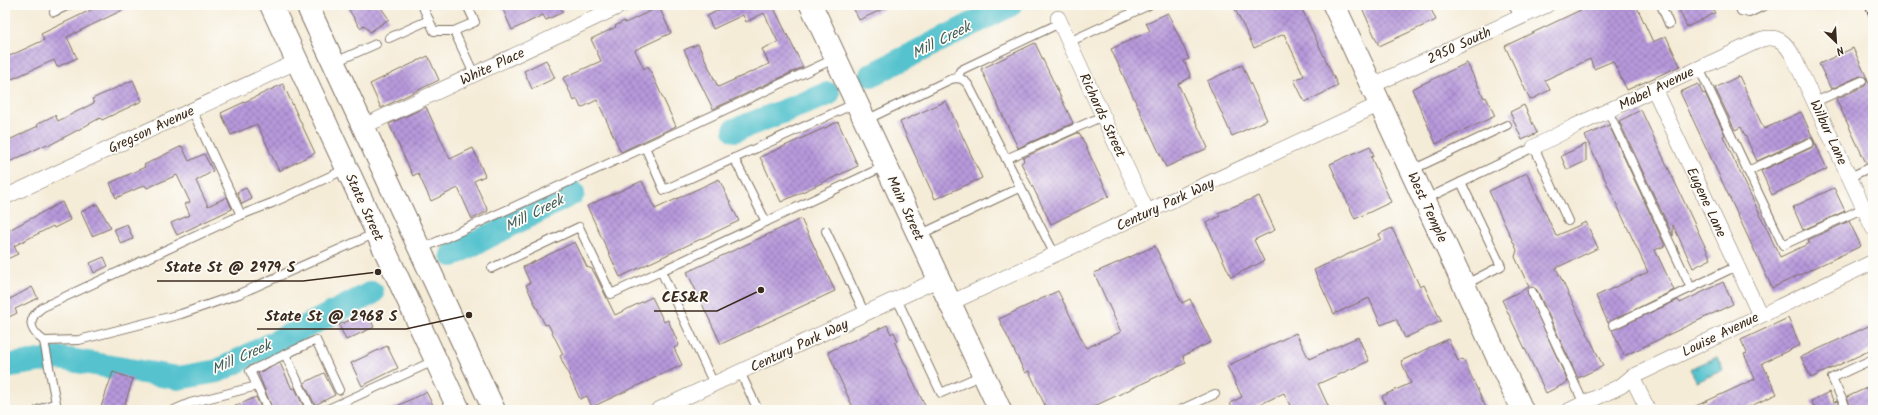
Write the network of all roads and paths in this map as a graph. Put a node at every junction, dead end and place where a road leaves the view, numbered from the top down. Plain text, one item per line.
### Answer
1 (69, 5) edge
2 (271, 5) edge
3 (307, 5) edge
4 (422, 5) edge
5 (467, 5) edge
6 (622, 5) edge
7 (811, 5) edge
8 (1149, 5) edge
9 (1334, 5) edge
10 (1547, 5) edge
11 (1660, 5) edge
12 (1739, 5) edge
13 (1766, 5) edge
14 (1516, 11) edge
15 (54, 12) dead end
16 (429, 20) junction
17 (1059, 20) joint
18 (1669, 24) dead end
19 (454, 31) junction
20 (389, 38) dead end
21 (1780, 40) joint
22 (1069, 42) junction
23 (376, 44) dead end
24 (836, 58) junction
25 (298, 61) junction
26 (334, 63) junction
27 (1699, 68) junction
28 (474, 74) junction
29 (958, 78) junction
30 (1862, 80) dead end
31 (1654, 89) junction
32 (1375, 95) junction
33 (1815, 102) junction
34 (192, 110) junction
35 (861, 111) junction
36 (1608, 111) junction
37 (1103, 116) junction
38 (1507, 125) dead end
39 (362, 127) junction
40 (1809, 143) dead end
41 (1534, 147) junction
42 (645, 148) junction
43 (734, 158) junction
44 (1006, 159) junction
45 (886, 166) junction
46 (1873, 166) edge
47 (347, 169) junction
48 (1411, 170) junction
49 (1748, 171) junction
50 (1850, 177) junction
51 (1461, 182) junction
52 (1020, 187) junction
53 (5, 197) edge
54 (1424, 200) junction
55 (1864, 208) junction
56 (1147, 212) junction
57 (241, 215) junction
58 (1568, 221) dead end
59 (766, 222) junction
60 (1873, 228) edge
61 (826, 231) dead end
62 (377, 232) junction
63 (918, 235) junction
64 (419, 250) junction
65 (1055, 255) junction
66 (1873, 262) edge
67 (1737, 266) junction
68 (492, 268) dead end
69 (661, 271) junction
70 (939, 280) junction
71 (1464, 285) junction
72 (1691, 288) junction
73 (1532, 292) dead end
74 (897, 299) junction
75 (950, 303) junction
76 (864, 314) junction
77 (1760, 315) junction
78 (1613, 325) dead end
79 (44, 341) junction
80 (285, 354) junction
81 (1873, 359) edge
82 (436, 360) junction
83 (740, 372) junction
84 (984, 374) junction
85 (1632, 377) junction
86 (714, 384) junction
87 (257, 386) junction
88 (339, 390) dead end
89 (1215, 394) dead end
90 (1584, 404) junction
91 (38, 410) edge
92 (174, 410) edge
93 (268, 410) edge
94 (311, 410) edge
95 (326, 410) edge
96 (459, 410) edge
97 (494, 410) edge
98 (658, 410) edge
99 (758, 410) edge
100 (1000, 410) edge
101 (1180, 410) edge
102 (1522, 410) edge
103 (1570, 410) edge
104 (1648, 410) edge
105 (1847, 410) edge

1 - 15 lane
2 - 25 main road, State Street
3 - 26 main road
4 - 16 lane
5 - 19 lane
6 - 28 street, White Place
7 - 24 main road, Main Street
8 - 22 lane
9 - 32 main road, West Temple
10 - 14 street, 2950 South
11 - 18 lane
12 - 13 lane
14 - 32 street, 2950 South
16 - 19 lane
16 - 20 lane
17 - 22 street, Richards Street
17 - 29 lane
19 - 28 lane
21 - 27 street, Mabel Avenue
21 - 33 street, Wilbur Lane
22 - 37 street, Richards Street
23 - 26 lane
24 - 35 main road, Main Street
24 - 42 lane
25 - 34 street, Gregson Avenue
25 - 47 main road, State Street
26 - 39 main road
27 - 31 street, Mabel Avenue
27 - 49 lane
28 - 39 street, White Place
29 - 35 lane
29 - 44 lane
30 - 33 lane
31 - 36 street, Mabel Avenue
31 - 67 street, Eugene Lane
32 - 48 main road, West Temple
32 - 56 street, Century Park Way
33 - 50 street, Wilbur Lane
34 - 53 street, Gregson Avenue
34 - 57 lane
35 - 43 lane
35 - 45 main road, Main Street
36 - 41 street, Mabel Avenue
36 - 72 lane
37 - 44 lane
37 - 56 street, Richards Street
38 - 48 lane
39 - 64 main road
40 - 49 lane
41 - 51 lane
41 - 58 lane
42 - 43 lane
42 - 64 lane
43 - 59 lane
44 - 52 lane
45 - 59 lane
45 - 63 main road, Main Street
46 - 50 lane
47 - 57 lane
47 - 62 main road, State Street
48 - 54 main road, West Temple
49 - 55 lane
50 - 55 street, Wilbur Lane
51 - 54 lane
51 - 71 lane
52 - 63 lane
52 - 65 lane
54 - 71 main road, West Temple
55 - 60 street, Wilbur Lane
56 - 65 street, Century Park Way
57 - 79 lane
59 - 69 lane
61 - 76 lane
62 - 79 lane
62 - 82 main road, State Street
63 - 70 main road, Main Street
64 - 97 main road
65 - 75 street, Century Park Way
66 - 77 street, Louise Avenue
67 - 72 lane
67 - 77 street, Eugene Lane
68 - 69 lane
69 - 86 lane
70 - 74 street, Century Park Way
70 - 75 main road, Main Street
71 - 102 main road, West Temple
72 - 78 lane
73 - 90 lane
74 - 76 street, Century Park Way
74 - 84 lane
75 - 84 main road, Main Street
76 - 83 street, Century Park Way
77 - 85 street, Louise Avenue
79 - 91 lane
80 - 87 lane
80 - 88 lane
80 - 94 lane
81 - 105 lane
82 - 95 lane
82 - 96 main road, State Street
83 - 86 street, Century Park Way
83 - 99 lane
84 - 100 main road, Main Street
85 - 90 street, Louise Avenue
85 - 104 street
86 - 98 street, Century Park Way
87 - 92 lane
87 - 93 lane
89 - 101 lane
90 - 103 street, Louise Avenue

